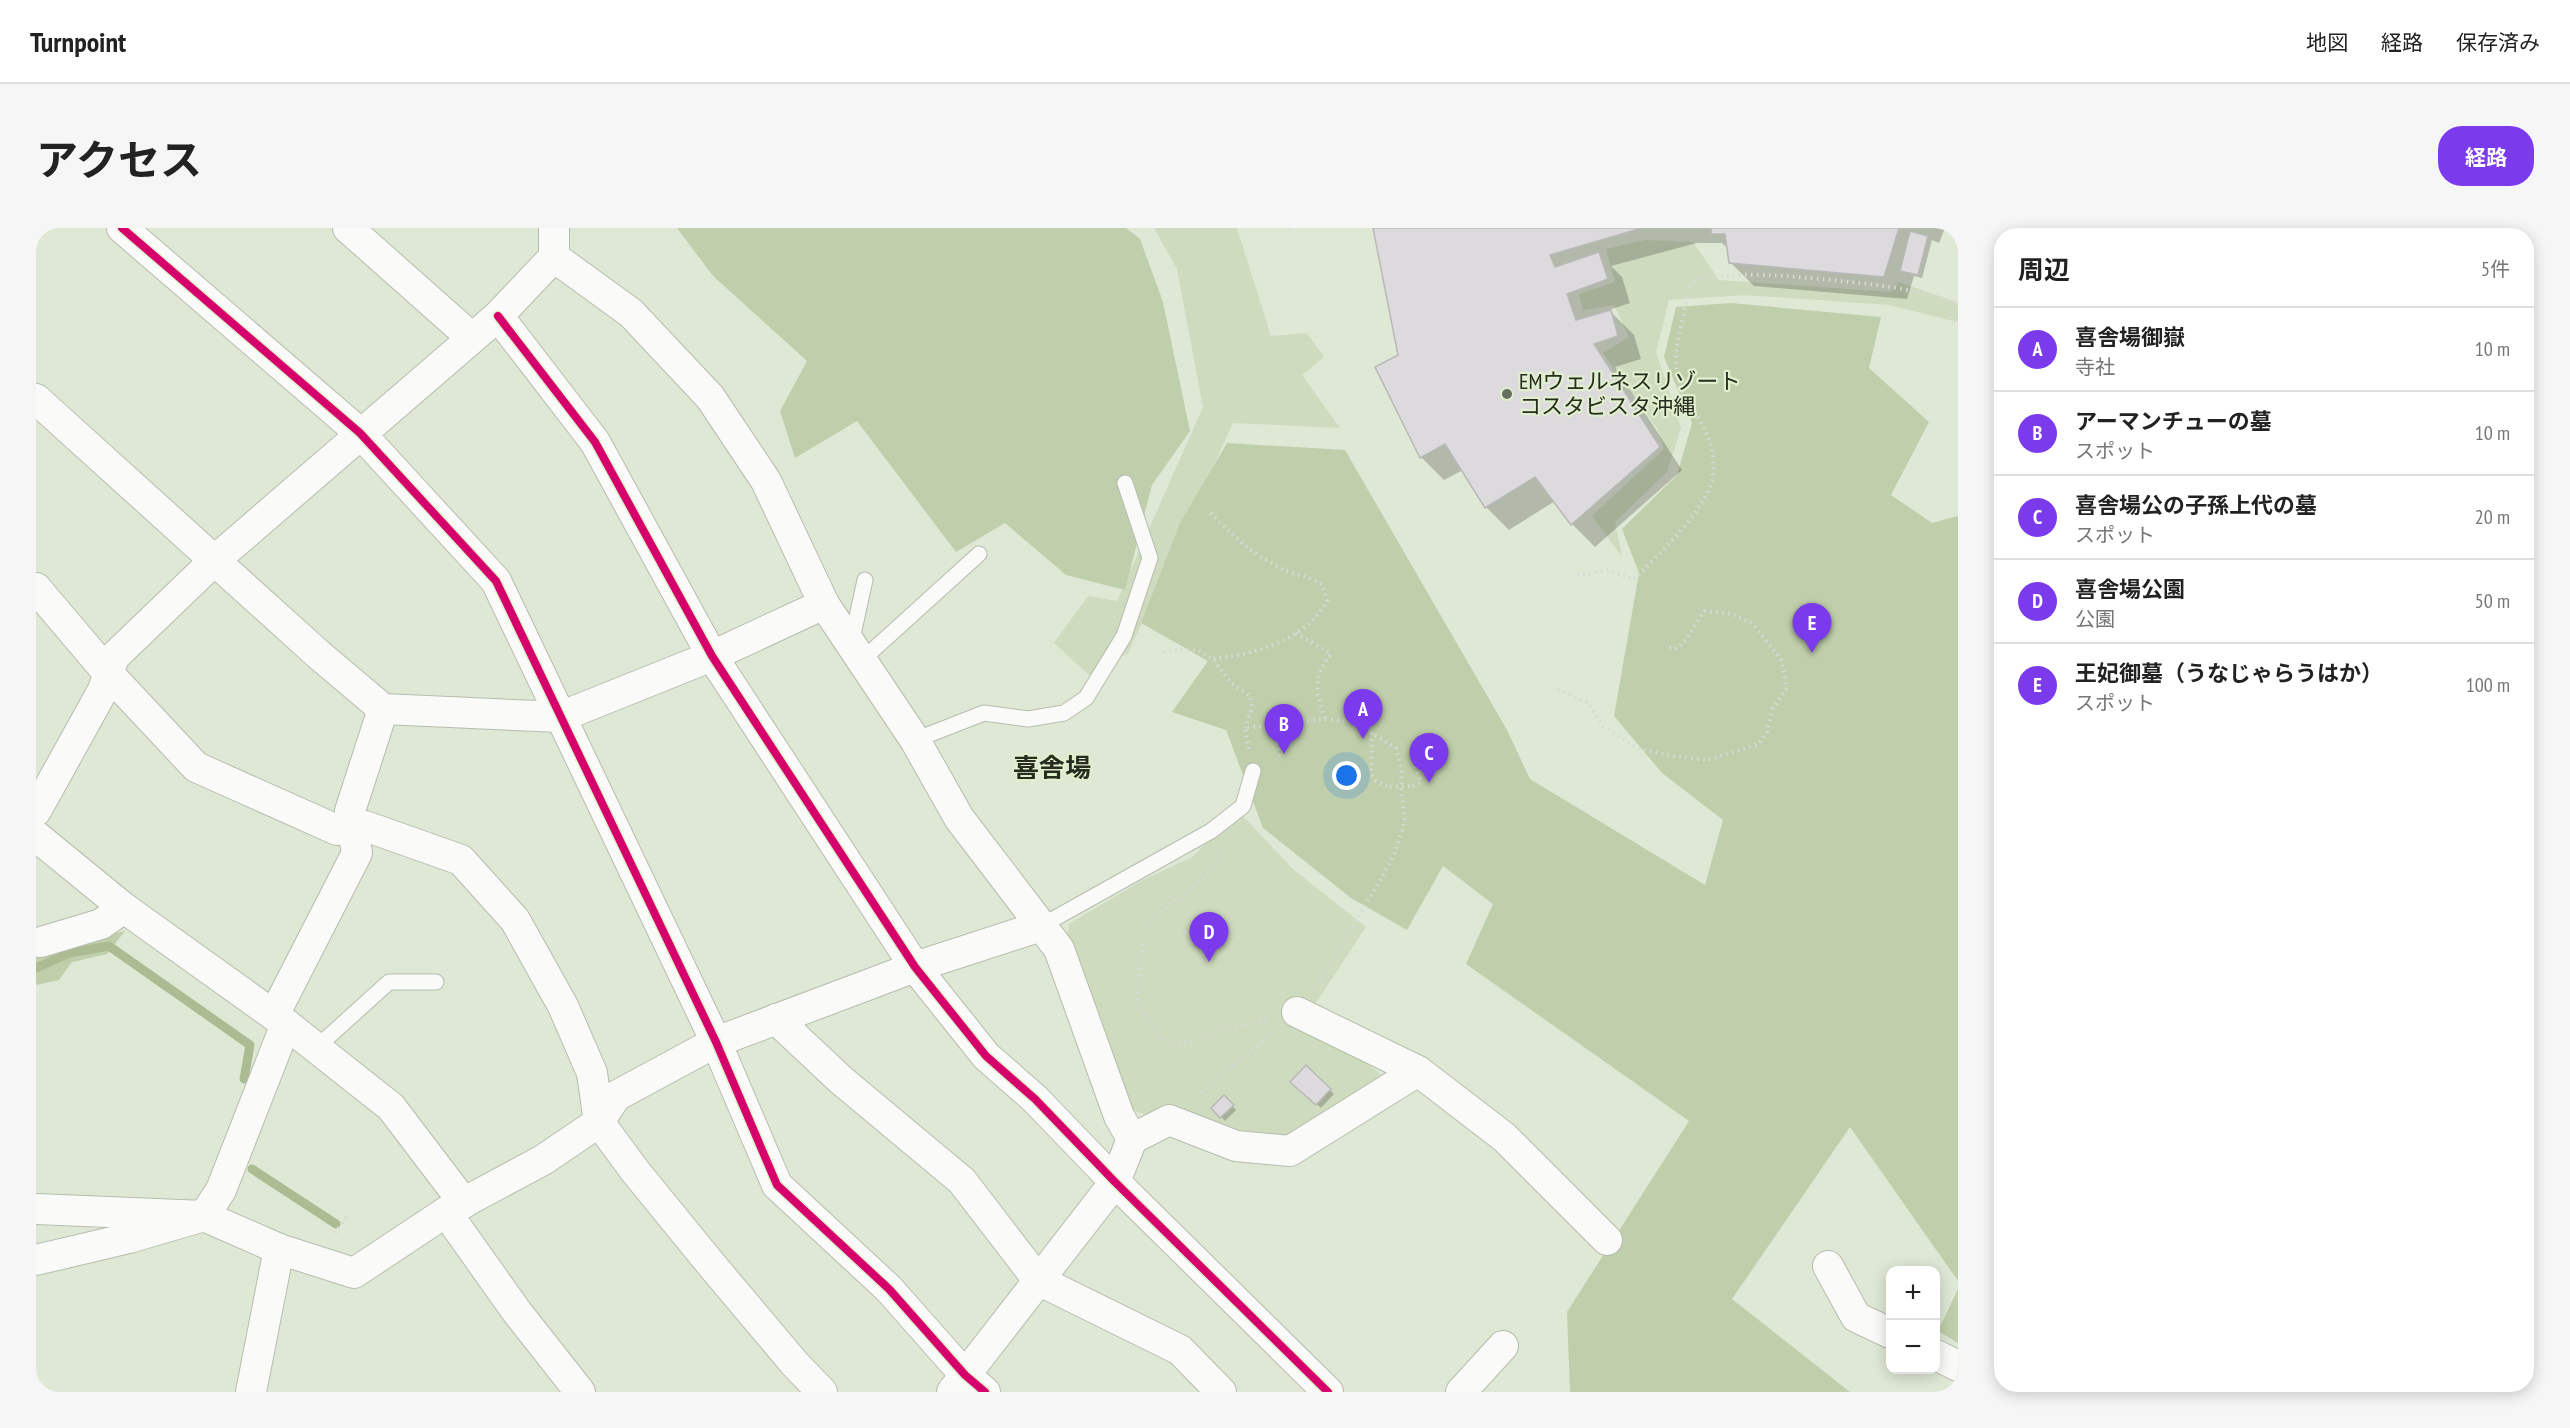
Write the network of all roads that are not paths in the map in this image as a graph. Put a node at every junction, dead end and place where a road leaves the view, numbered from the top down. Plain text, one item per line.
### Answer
1 (122, 228) edge
2 (348, 228) edge
3 (554, 242) edge
4 (498, 316) junction
5 (472, 338) junction
6 (36, 399) edge
7 (360, 433) junction
8 (1125, 483) dead end
9 (979, 554) dead end
10 (215, 560) junction
11 (865, 580) dead end
12 (36, 588) edge
13 (824, 604) junction
14 (856, 652) junction
15 (712, 656) junction
16 (108, 673) junction
17 (382, 709) junction
18 (560, 717) junction
19 (915, 740) junction
20 (1253, 771) road end
21 (36, 811) edge
22 (353, 828) junction
23 (36, 836) edge
24 (124, 908) junction
25 (1041, 926) junction
26 (40, 942) dead end
27 (915, 967) junction
28 (436, 982) dead end
29 (280, 1019) junction
30 (776, 1019) junction
31 (1287, 1021) road end
32 (716, 1042) junction
33 (316, 1048) junction
34 (1418, 1071) junction
35 (599, 1122) junction
36 (1132, 1138) junction
37 (1115, 1182) junction
38 (455, 1208) junction
39 (36, 1209) edge
40 (204, 1216) junction
41 (1607, 1240) dead end
42 (279, 1249) junction
43 (36, 1260) edge
44 (1828, 1266) dead end
45 (1038, 1280) junction
46 (1886, 1331) edge
47 (1503, 1346) dead end
48 (1940, 1357) edge
49 (1958, 1366) edge
50 (967, 1386) edge
51 (251, 1392) edge
52 (580, 1392) edge
53 (822, 1392) edge
54 (1221, 1392) edge
55 (1328, 1392) edge
56 (1461, 1392) edge

1 - 7 street
2 - 5 street
3 - 4 street
3 - 13 street
4 - 5 street
4 - 15 street
5 - 7 street
6 - 10 street
7 - 10 street
7 - 18 street
8 - 19 lane
9 - 14 lane
10 - 16 street
10 - 17 street
11 - 14 lane
12 - 16 street
13 - 14 street
13 - 15 street
14 - 19 street
15 - 18 street
15 - 27 street
16 - 21 street
16 - 22 street
17 - 18 street
17 - 22 street
18 - 32 street
19 - 25 street
20 - 25 lane
22 - 29 street
22 - 35 street
23 - 24 street
24 - 26 street
24 - 29 street
25 - 27 street
25 - 36 street
27 - 30 street
27 - 37 street
28 - 33 lane
29 - 33 street
29 - 40 street
30 - 32 street
30 - 45 street
31 - 34 street
32 - 35 street
32 - 50 street
33 - 38 street
34 - 36 street
34 - 41 street
35 - 38 street
35 - 53 street
36 - 37 street
37 - 45 street
37 - 55 street
38 - 42 street
38 - 52 street
39 - 40 street
40 - 42 street
40 - 43 street
42 - 51 street
44 - 46 street
45 - 50 street
45 - 54 street
47 - 56 street
48 - 49 street

